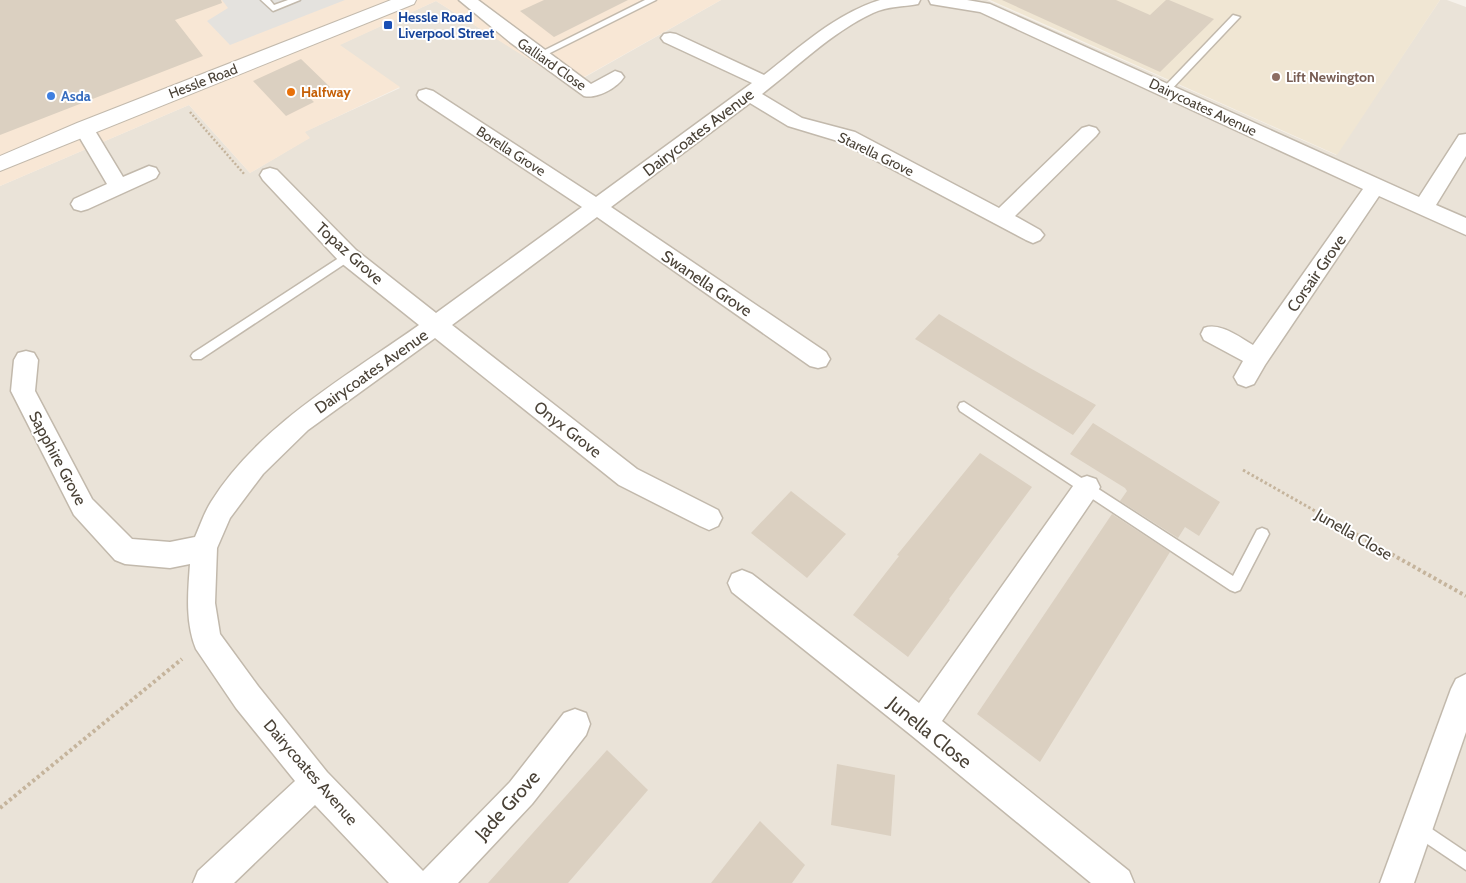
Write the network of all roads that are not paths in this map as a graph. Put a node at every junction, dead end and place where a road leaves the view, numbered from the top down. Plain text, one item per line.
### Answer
1 (265, 0) edge
2 (296, 0) edge
3 (407, 0) edge
4 (467, 0) edge
5 (652, 0) edge
6 (912, 0) edge
7 (937, 0) edge
8 (1236, 17) dead end
9 (670, 38) dead end
10 (539, 55) junction
11 (616, 77) dead end
12 (757, 89) junction
13 (1166, 90) junction
14 (426, 95) dead end
15 (84, 128) junction
16 (1089, 132) dead end
17 (1466, 140) edge
18 (0, 164) edge
19 (149, 173) dead end
20 (270, 175) road end
21 (119, 187) junction
22 (1375, 188) junction
23 (81, 204) dead end
24 (596, 207) junction
25 (1423, 208) junction
26 (1001, 218) junction
27 (1466, 227) edge
28 (1033, 235) dead end
29 (348, 256) junction
30 (436, 325) junction
31 (1212, 334) dead end
32 (197, 356) dead end
33 (818, 359) dead end
34 (26, 360) dead end
35 (964, 407) dead end
36 (1087, 487) junction
37 (709, 518) dead end
38 (1262, 534) dead end
39 (204, 548) junction
40 (742, 583) dead end
41 (1466, 688) edge
42 (575, 724) dead end
43 (922, 724) junction
44 (316, 783) junction
45 (1417, 827) junction
46 (1466, 862) edge
47 (210, 883) edge
48 (412, 883) edge
49 (435, 883) edge
50 (1117, 883) edge
51 (1397, 883) edge

1 - 2 lane
3 - 15 street, Hessle Road
4 - 10 street, Galliard Close
5 - 10 lane
6 - 12 street, Dairycoates Avenue
7 - 13 street, Dairycoates Avenue
8 - 13 lane
9 - 12 street, Starella Grove
10 - 11 street, Galliard Close
12 - 24 street, Dairycoates Avenue
12 - 26 street, Starella Grove
13 - 22 street, Dairycoates Avenue
14 - 24 street, Borella Grove
15 - 18 street, Hessle Road
15 - 21 street
16 - 26 street
17 - 25 street
19 - 21 street
20 - 29 street, Topaz Grove
21 - 23 street
22 - 25 street, Dairycoates Avenue
22 - 31 street, Corsair Grove
24 - 30 street, Dairycoates Avenue
24 - 33 street, Swanella Grove
25 - 27 street, Dairycoates Avenue
26 - 28 street, Starella Grove
29 - 30 street, Topaz Grove
29 - 32 lane
30 - 37 street, Onyx Grove
30 - 39 street, Dairycoates Avenue
34 - 39 street, Sapphire Grove
35 - 36 lane
36 - 38 lane
36 - 43 street
39 - 44 street, Dairycoates Avenue
40 - 43 street, Junella Close
41 - 45 street
42 - 49 street, Jade Grove
43 - 50 street, Junella Close
44 - 47 street
44 - 48 street, Dairycoates Avenue
45 - 46 lane
45 - 51 street

